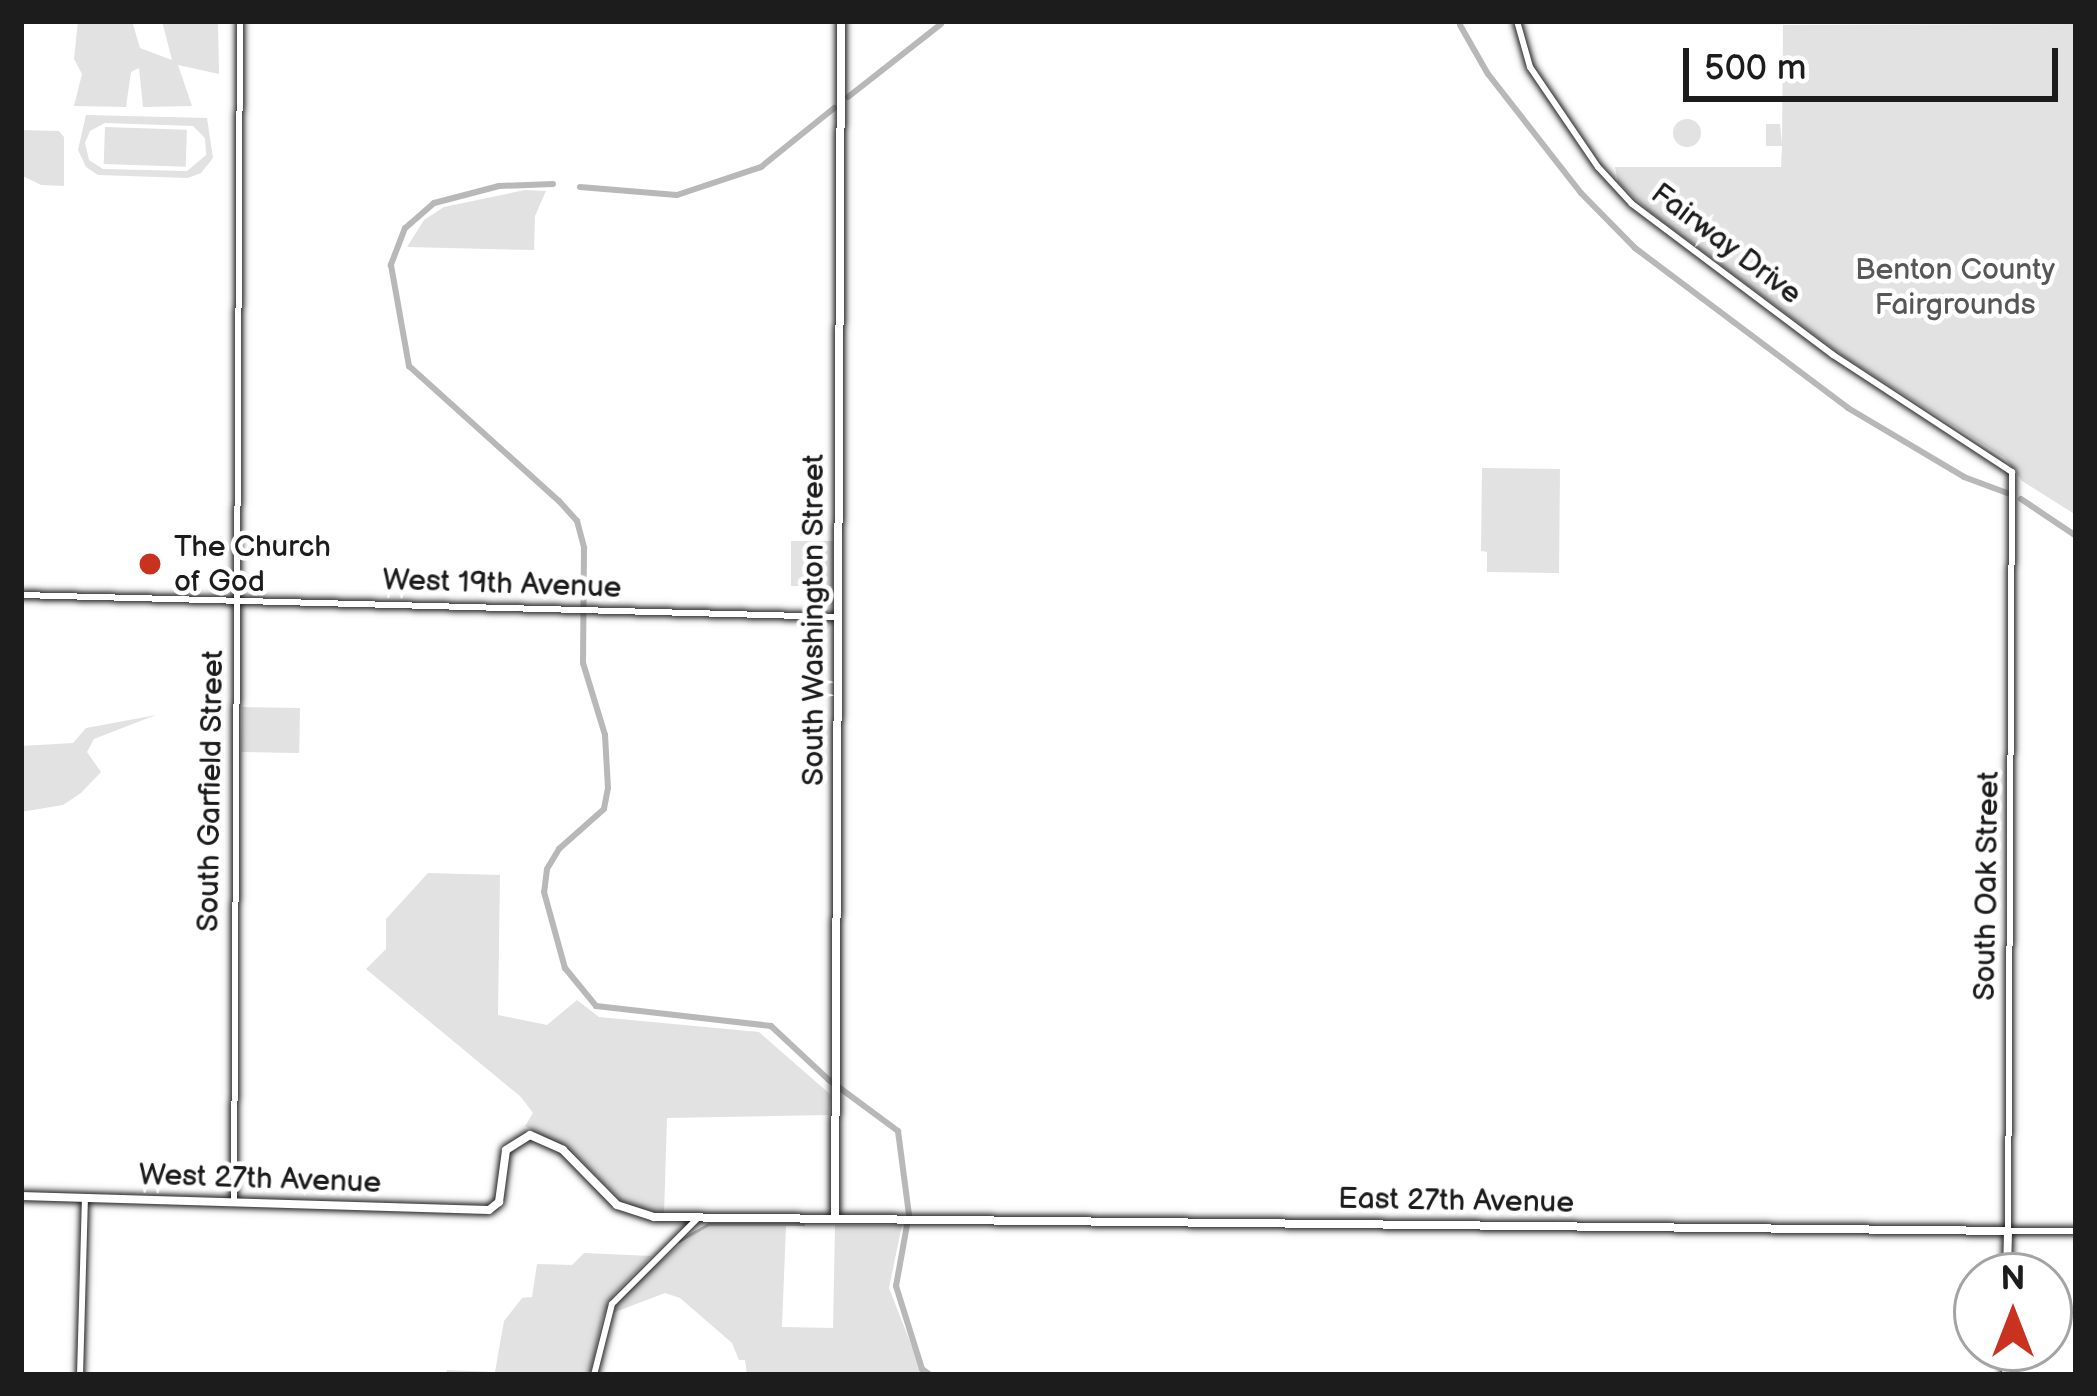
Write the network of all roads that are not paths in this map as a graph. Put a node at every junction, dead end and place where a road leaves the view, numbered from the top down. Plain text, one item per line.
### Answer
1 (240, 21) edge
2 (842, 21) edge
3 (1517, 21) edge
4 (2014, 496) joint
5 (21, 595) edge
6 (237, 600) junction
7 (838, 617) junction
8 (21, 1196) edge
9 (85, 1197) junction
10 (234, 1202) junction
11 (835, 1218) junction
12 (698, 1219) junction
13 (2008, 1231) junction
14 (2076, 1232) edge
15 (2008, 1252) edge
16 (80, 1375) edge
17 (594, 1375) edge

1 - 6 street, South Garfield Street
2 - 7 main road, South Washington Street
3 - 4 street, Fairway Drive
4 - 13 street, South Oak Street
5 - 6 street, West 19th Avenue
6 - 7 street, West 19th Avenue
6 - 10 street, South Garfield Street
7 - 11 main road, South Washington Street
8 - 9 main road, West 27th Avenue
9 - 10 main road, West 27th Avenue
9 - 16 street
10 - 12 main road, West 27th Avenue
11 - 12 main road
11 - 13 main road, East 27th Avenue
12 - 17 street
13 - 14 street, East 27th Avenue
13 - 15 main road, South Oak Street

